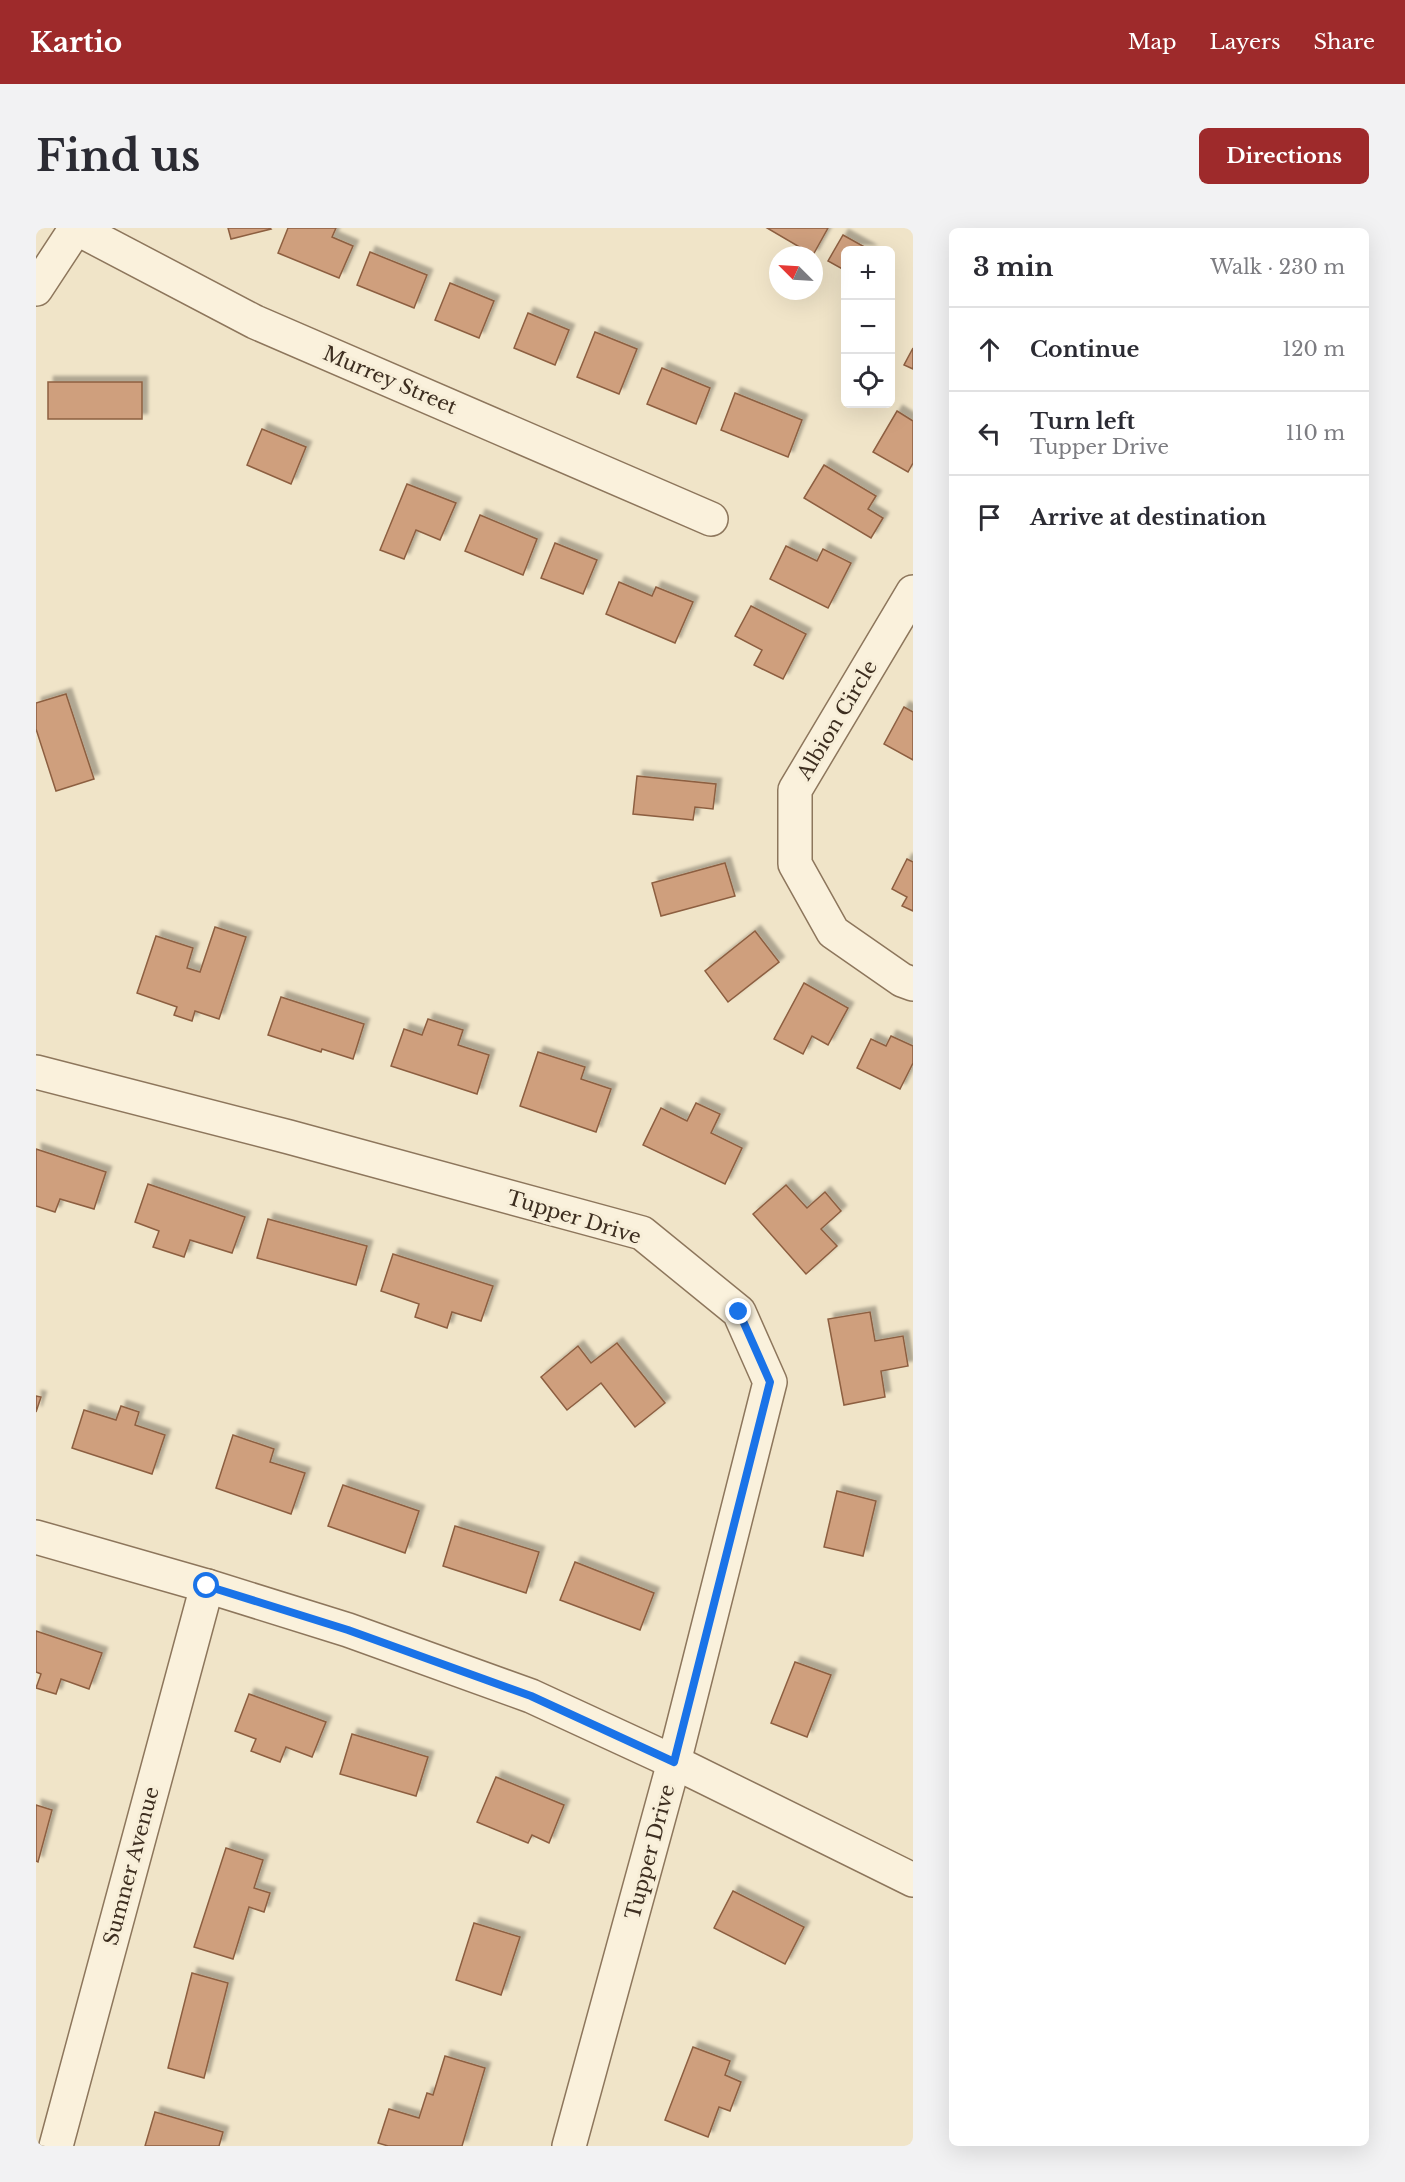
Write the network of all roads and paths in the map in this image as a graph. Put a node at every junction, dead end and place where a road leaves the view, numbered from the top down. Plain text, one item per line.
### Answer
1 (76, 228) edge
2 (36, 290) edge
3 (711, 519) dead end
4 (913, 592) edge
5 (913, 984) edge
6 (36, 1072) edge
7 (36, 1537) edge
8 (207, 1586) junction
9 (674, 1762) junction
10 (913, 1880) edge
11 (56, 2146) edge
12 (569, 2146) edge

1 - 2 street
1 - 3 street, Murrey Street
4 - 5 street, Albion Circle
6 - 9 street, Tupper Drive
7 - 8 street
8 - 9 street
8 - 11 street, Sumner Avenue
9 - 10 street
9 - 12 street, Tupper Drive

